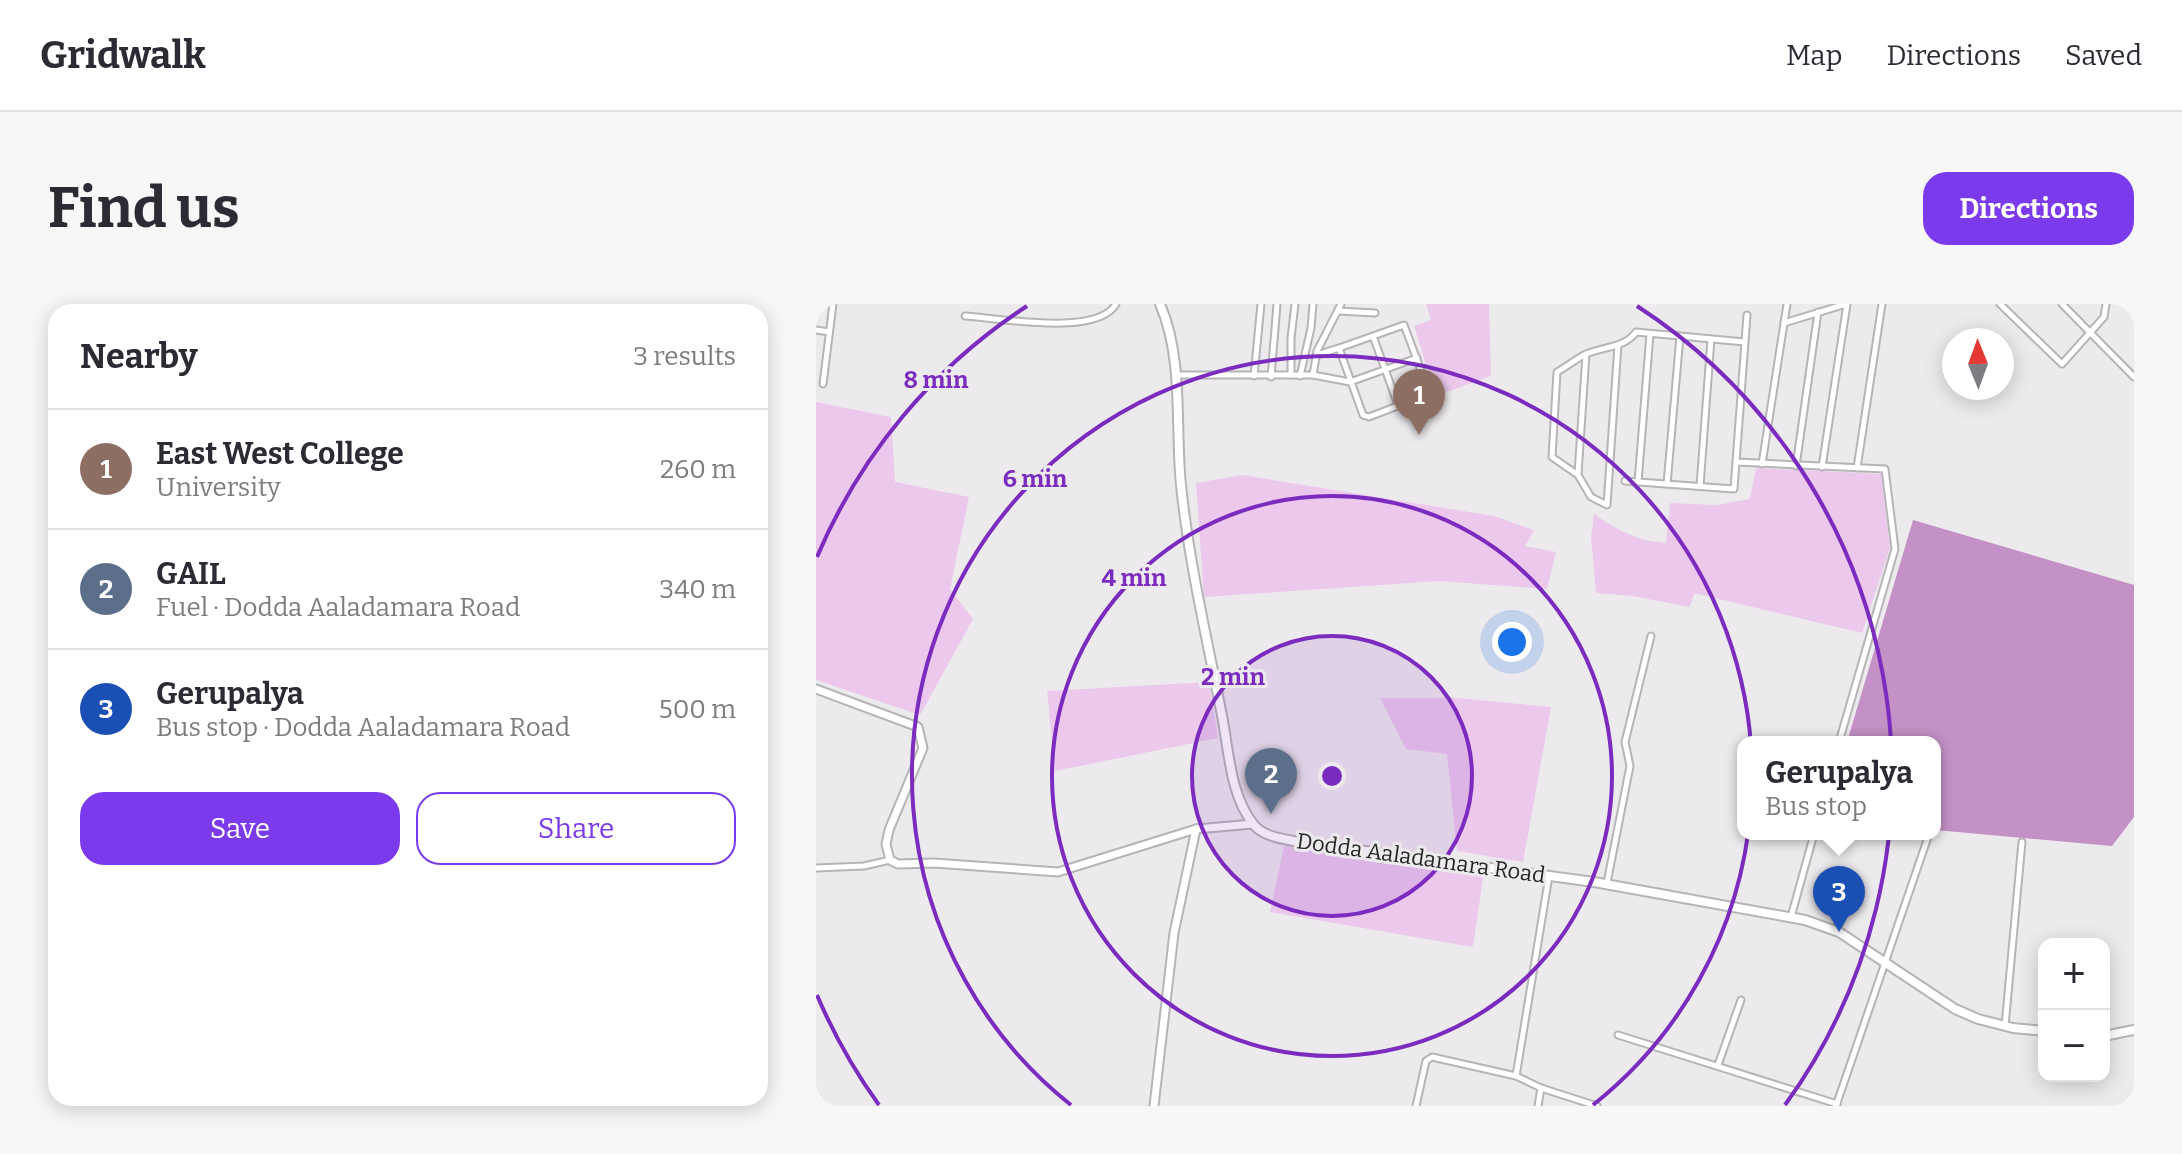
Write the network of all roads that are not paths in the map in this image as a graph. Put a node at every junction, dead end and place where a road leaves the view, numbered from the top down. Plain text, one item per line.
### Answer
1 (833, 304) edge
2 (1116, 304) edge
3 (1160, 304) edge
4 (1261, 304) edge
5 (1277, 304) edge
6 (1295, 304) edge
7 (1313, 304) edge
8 (1334, 304) edge
9 (1341, 304) edge
10 (1787, 304) edge
11 (1846, 304) edge
12 (1882, 304) edge
13 (2000, 304) edge
14 (2062, 304) edge
15 (2106, 304) edge
16 (1818, 312) junction
17 (1336, 313) junction
18 (1375, 313) dead end
19 (1747, 315) dead end
20 (965, 316) dead end
21 (1784, 323) junction
22 (816, 330) edge
23 (829, 332) junction
24 (2090, 332) junction
25 (1650, 334) junction
26 (1373, 336) junction
27 (1680, 336) junction
28 (1711, 339) junction
29 (1745, 342) junction
30 (1618, 345) junction
31 (1339, 348) junction
32 (1586, 354) junction
33 (1316, 355) junction
34 (1417, 358) junction
35 (1386, 370) junction
36 (1174, 375) junction
37 (1291, 375) junction
38 (1313, 375) junction
39 (1254, 376) junction
40 (1300, 376) junction
41 (1271, 377) junction
42 (2134, 377) edge
43 (1352, 381) junction
44 (823, 384) dead end
45 (1398, 405) junction
46 (1736, 462) junction
47 (1762, 464) junction
48 (1796, 466) junction
49 (1822, 467) junction
50 (1857, 468) junction
51 (1578, 475) junction
52 (1625, 481) dead end
53 (1638, 482) junction
54 (1667, 484) junction
55 (1700, 486) junction
56 (1651, 636) dead end
57 (816, 689) edge
58 (1841, 736) edge
59 (1253, 824) junction
60 (1196, 829) junction
61 (1812, 840) edge
62 (1927, 840) dead end
63 (2022, 842) dead end
64 (890, 860) junction
65 (816, 868) edge
66 (1549, 876) junction
67 (1606, 884) junction
68 (1791, 917) junction
69 (1885, 962) junction
70 (1741, 1000) dead end
71 (2005, 1027) junction
72 (2038, 1030) edge
73 (2134, 1030) edge
74 (1618, 1035) dead end
75 (2110, 1035) edge
76 (1718, 1065) junction
77 (1516, 1076) junction
78 (1541, 1088) junction
79 (1578, 1103) edge
80 (1836, 1105) edge
81 (1154, 1106) edge
82 (1416, 1106) edge
83 (1538, 1106) edge
84 (1597, 1106) edge

1 - 23 street
2 - 20 street
3 - 36 main road
4 - 39 street
5 - 41 street
6 - 37 street
7 - 40 street
8 - 17 street
9 - 17 street
10 - 21 street
11 - 16 street
11 - 49 street
12 - 50 street
13 - 24 street
14 - 24 street
15 - 24 street
16 - 21 street
16 - 48 street
17 - 18 street
17 - 33 street
19 - 29 street
21 - 47 street
22 - 23 street
23 - 44 street
24 - 42 street
25 - 27 street
25 - 30 street
25 - 53 street
26 - 31 street
26 - 34 street
26 - 35 street
27 - 28 street
27 - 54 street
28 - 29 street
28 - 55 street
29 - 46 street
30 - 32 street
30 - 51 street
31 - 33 street
31 - 43 street
32 - 51 street
32 - 51 street
33 - 38 street
34 - 35 street
34 - 45 street
35 - 43 street
35 - 45 street
36 - 39 street
36 - 59 main road
37 - 40 street
37 - 41 street
38 - 40 street
38 - 43 street
39 - 41 street
43 - 45 street
46 - 47 street
46 - 55 street
47 - 48 street
48 - 49 street
49 - 50 street
50 - 58 street
52 - 53 street
53 - 54 street
54 - 55 street
56 - 67 street
57 - 64 street
59 - 60 street
59 - 66 main road, Dodda Aaladamara Road
60 - 64 street
60 - 81 street
61 - 68 street
62 - 69 street
63 - 71 street
64 - 65 street
66 - 67 main road, Dodda Aaladamara Road
66 - 77 street
67 - 68 main road, Dodda Aaladamara Road
68 - 69 main road, Dodda Aaladamara Road
69 - 71 main road, Dodda Aaladamara Road
69 - 80 street
70 - 76 street
71 - 72 main road, Dodda Aaladamara Road
73 - 75 main road
74 - 76 street
76 - 80 street
77 - 78 street
77 - 82 street
78 - 79 street
78 - 83 street
79 - 84 street

